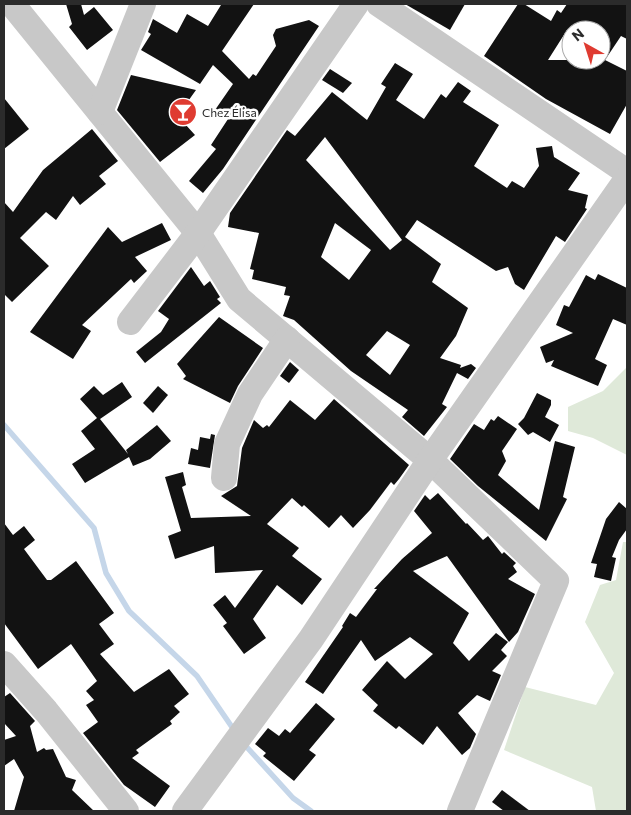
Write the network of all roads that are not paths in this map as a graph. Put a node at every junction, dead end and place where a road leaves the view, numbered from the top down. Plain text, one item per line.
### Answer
1 (12, 4) edge
2 (143, 4) edge
3 (356, 4) edge
4 (379, 4) edge
5 (100, 112) junction
6 (627, 172) edge
7 (627, 178) edge
8 (198, 233) junction
9 (130, 322) dead end
10 (287, 339) junction
11 (430, 460) junction
12 (224, 478) dead end
13 (4, 664) edge
14 (126, 811) edge
15 (185, 811) edge
16 (460, 811) edge

1 - 5 street
2 - 5 street
3 - 8 street
4 - 6 street
5 - 8 street
7 - 11 street
8 - 9 street
8 - 10 street
10 - 11 street
10 - 12 street
11 - 15 street
11 - 16 street
13 - 14 street

